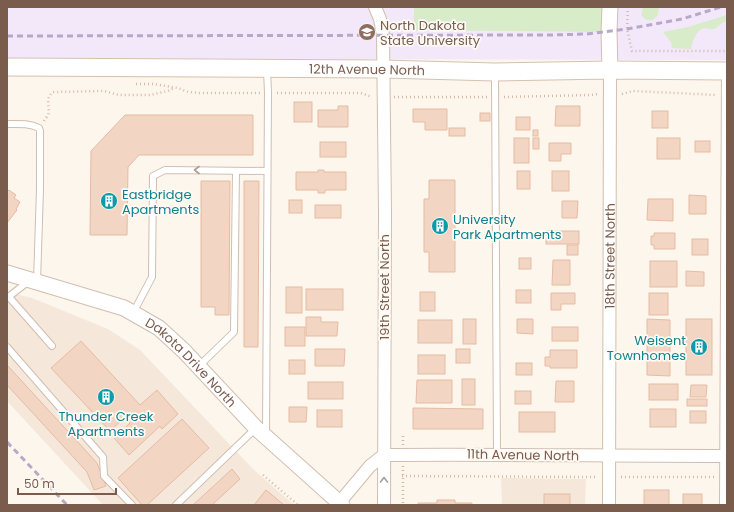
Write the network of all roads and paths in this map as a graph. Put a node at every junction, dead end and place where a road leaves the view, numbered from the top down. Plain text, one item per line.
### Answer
1 (375, 7) edge
2 (610, 7) edge
3 (628, 7) edge
4 (727, 51) edge
5 (7, 67) edge
6 (267, 68) junction
7 (383, 69) junction
8 (610, 70) junction
9 (726, 71) edge
10 (495, 72) junction
11 (132, 84) dead end
12 (174, 88) junction
13 (268, 93) junction
14 (610, 94) junction
15 (725, 95) junction
16 (383, 97) junction
17 (495, 97) junction
18 (726, 109) edge
19 (7, 124) edge
20 (39, 128) junction
21 (236, 171) junction
22 (267, 171) junction
23 (7, 273) edge
24 (34, 281) junction
25 (8, 297) edge
26 (133, 313) junction
27 (52, 346) dead end
28 (7, 347) edge
29 (199, 366) junction
30 (261, 432) junction
31 (403, 434) dead end
32 (496, 454) junction
33 (384, 455) junction
34 (403, 455) junction
35 (609, 456) junction
36 (725, 456) edge
37 (263, 475) dead end
38 (402, 476) junction
39 (609, 477) junction
40 (723, 477) junction
41 (341, 504) edge
42 (132, 505) edge
43 (176, 505) edge
44 (298, 505) edge
45 (384, 505) edge
46 (403, 505) edge
47 (609, 505) edge
48 (723, 505) edge

1 - 7 street, 19th Street North
2 - 8 street, 18th Street North
3 - 4 path
5 - 6 main road, 12th Avenue North
6 - 7 main road, 12th Avenue North
6 - 13 lane
7 - 10 main road, 12th Avenue North
7 - 16 street, 19th Street North
8 - 9 main road, 12th Avenue North
8 - 10 main road, 12th Avenue North
8 - 14 street, 18th Street North
9 - 15 lane
10 - 17 lane
11 - 12 path
12 - 13 path
12 - 20 path
13 - 16 path
13 - 22 lane
14 - 15 path
14 - 17 path
14 - 35 street, 18th Street North
15 - 18 lane
16 - 17 path
16 - 33 street, 19th Street North
17 - 32 lane
18 - 36 lane
19 - 20 lane
20 - 24 lane
21 - 22 lane
21 -> 26 lane
21 - 29 lane
22 - 30 lane
23 - 24 street, Dakota Drive North
24 - 25 lane
24 - 26 street, Dakota Drive North
25 - 27 lane
26 - 29 street, Dakota Drive North
28 - 42 lane
29 - 30 street, Dakota Drive North
30 - 41 street, Dakota Drive North
30 - 43 lane
31 - 34 path
32 - 34 street, 11th Avenue North
32 - 35 street, 11th Avenue North
33 - 34 street, 11th Avenue North
33 - 41 street
45 -> 33 street, 19th Street North
34 - 38 path
35 - 36 street, 11th Avenue North
35 - 39 street, 18th Street North
36 - 40 lane
37 - 44 path
38 - 39 path
38 - 46 path
39 - 40 path
39 - 47 street, 18th Street North
40 - 48 lane

